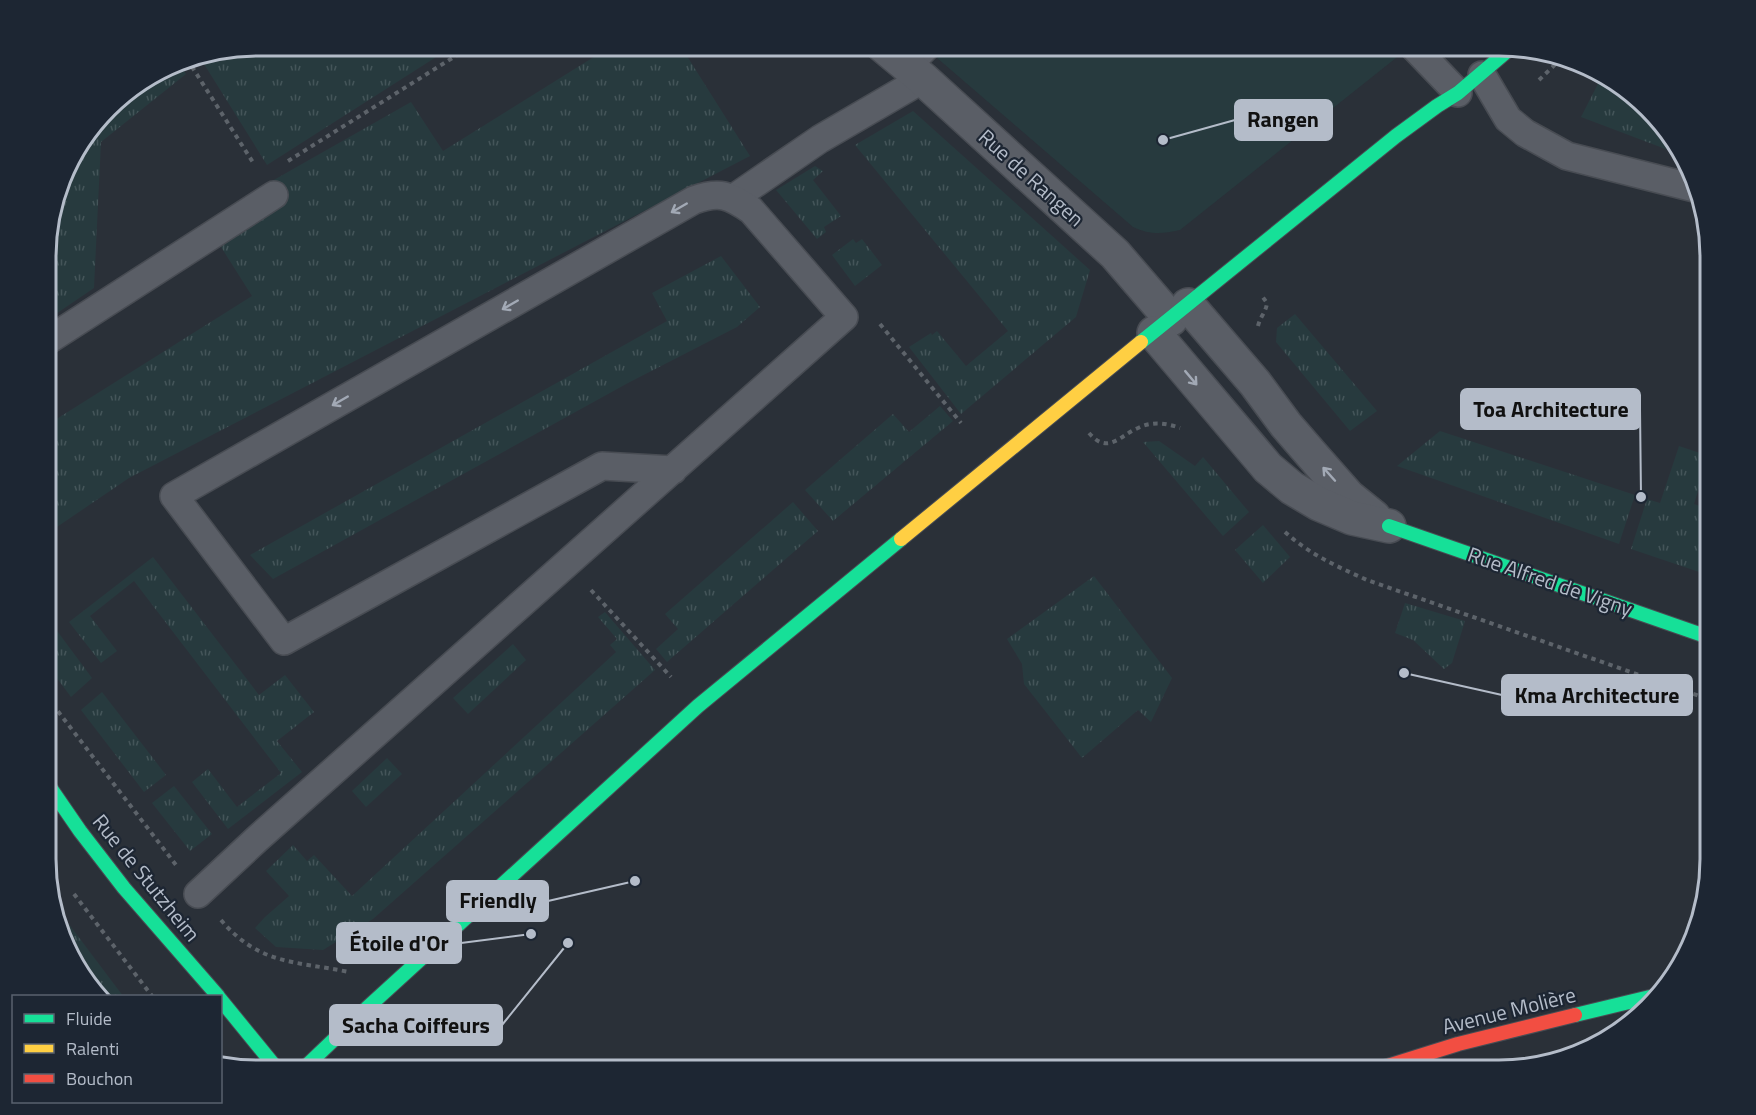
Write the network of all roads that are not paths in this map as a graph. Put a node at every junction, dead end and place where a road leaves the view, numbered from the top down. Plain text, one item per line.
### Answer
1 (905, 56) edge
2 (1423, 56) edge
3 (1501, 56) edge
4 (1507, 56) edge
5 (919, 63) edge
6 (1482, 75) junction
7 (1458, 93) junction
8 (268, 186) road end
9 (1688, 186) edge
10 (734, 198) junction
11 (1171, 319) junction
12 (56, 336) edge
13 (673, 470) junction
14 (1389, 526) junction
15 (1700, 634) edge
16 (56, 796) edge
17 (198, 894) dead end
18 (216, 995) edge
19 (1643, 999) edge
20 (222, 1002) edge
21 (1410, 1059) edge
22 (270, 1060) edge
23 (313, 1060) edge

1 - 5 street, Rue de Rangen
2 - 7 lane
3 - 7 main road
4 - 6 main road
5 - 10 lane
5 - 11 street, Rue de Rangen
6 - 7 main road
6 - 9 lane
7 - 11 main road
8 - 12 lane
10 - 13 lane
10 -> 13 lane
14 -> 11 street, Rue Alfred de Vigny
11 -> 14 street, Rue Alfred de Vigny
11 - 23 main road
13 - 17 lane
14 - 15 main road, Rue Alfred de Vigny
16 - 18 main road, Rue de Stutzheim
19 - 21 main road, Avenue Molière
20 - 22 main road, Rue de Stutzheim

